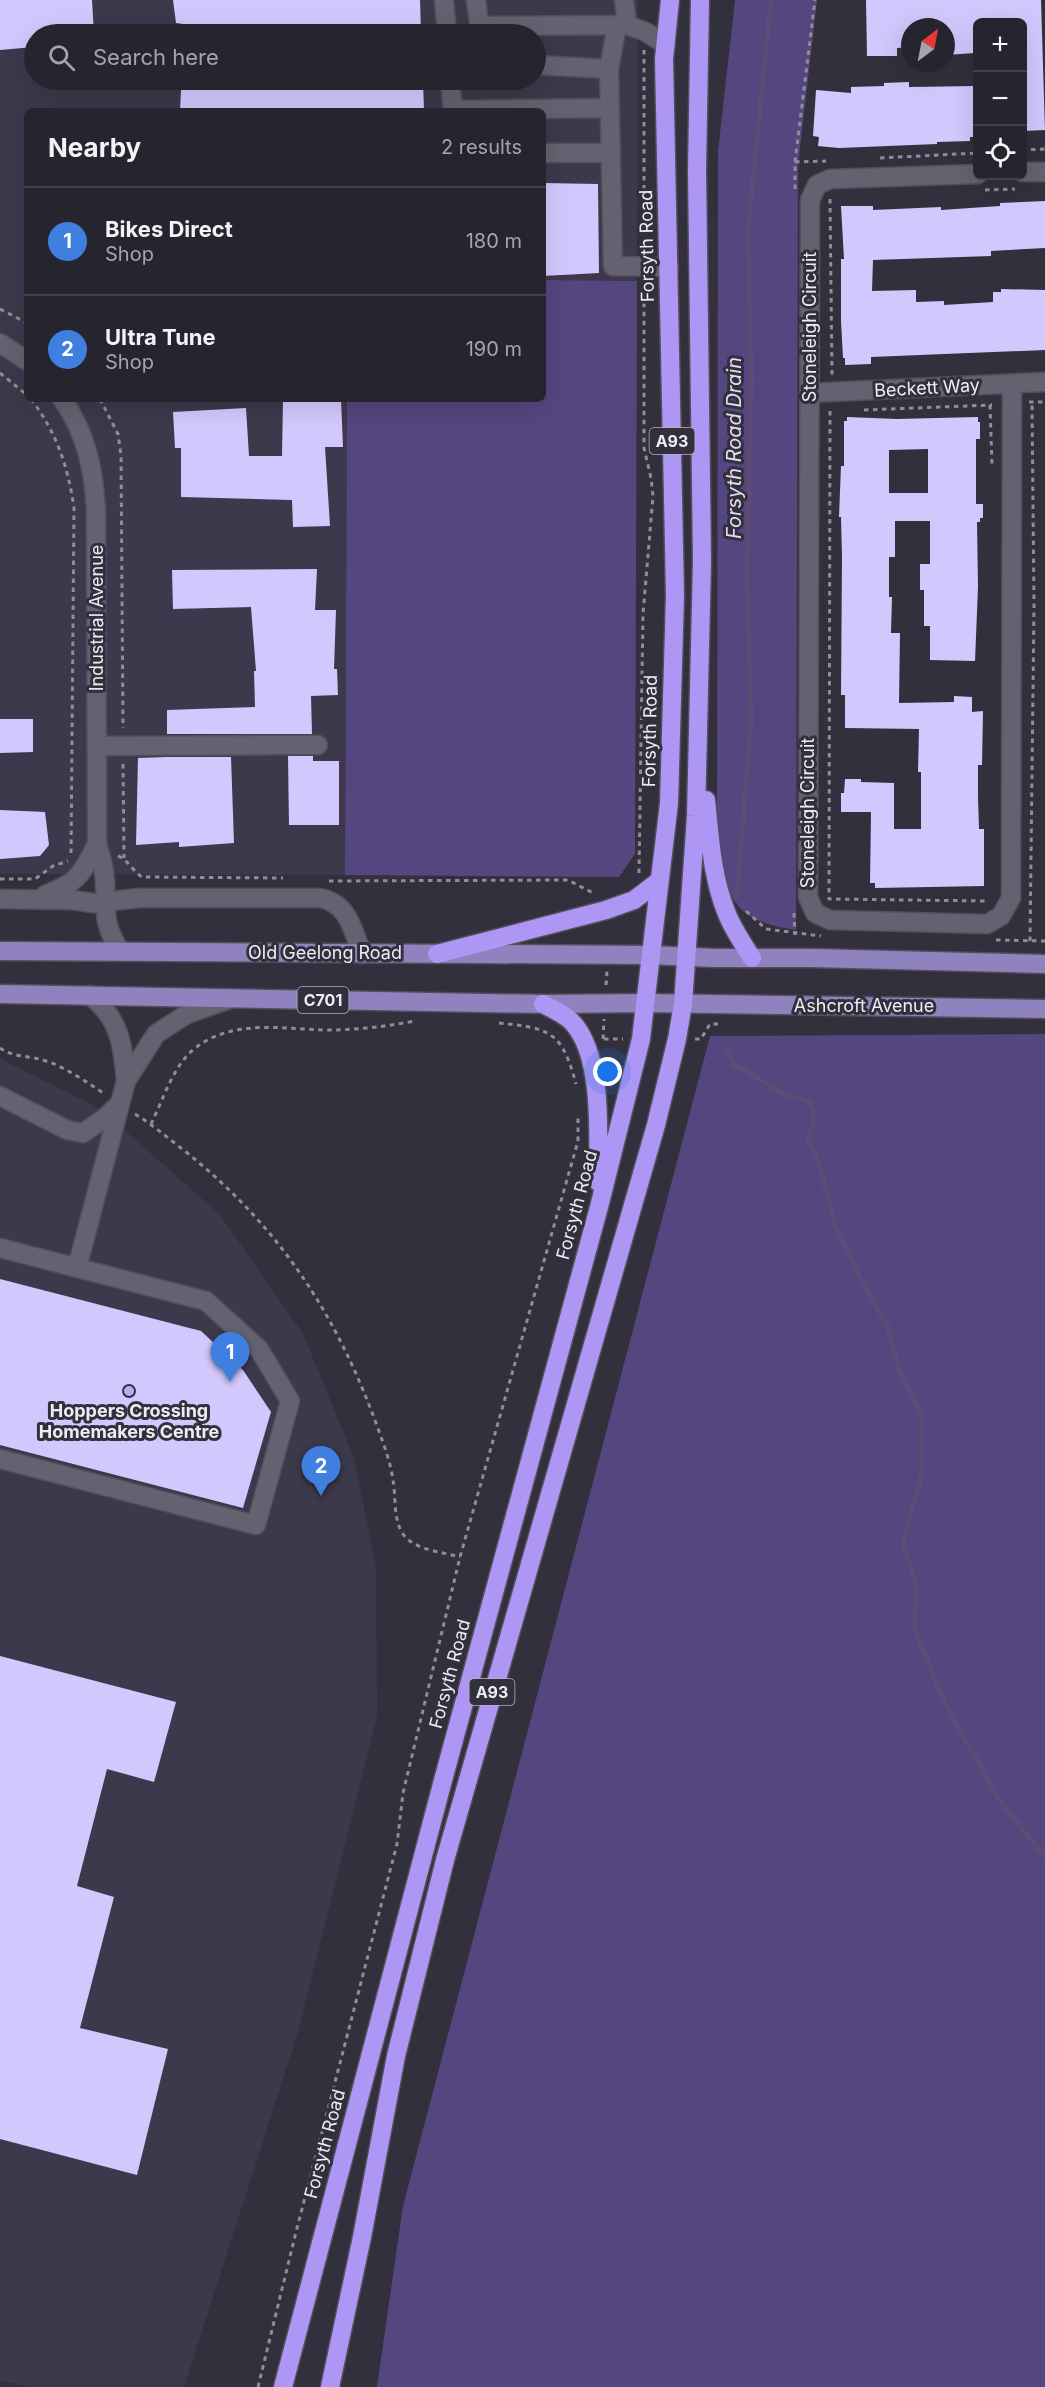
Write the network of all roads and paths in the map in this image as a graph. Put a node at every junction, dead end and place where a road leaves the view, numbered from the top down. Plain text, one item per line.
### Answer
1 (444, 0) edge
2 (476, 0) edge
3 (624, 0) edge
4 (670, 0) edge
5 (699, 0) edge
6 (446, 24) edge
7 (481, 24) edge
8 (546, 26) edge
9 (629, 27) junction
10 (666, 45) junction
11 (546, 66) edge
12 (609, 69) junction
13 (451, 90) edge
14 (453, 108) edge
15 (610, 108) junction
16 (546, 109) edge
17 (1045, 149) edge
18 (1027, 150) edge
19 (546, 153) edge
20 (610, 153) junction
21 (1045, 171) edge
22 (1022, 181) edge
23 (977, 182) edge
24 (831, 198) dead end
25 (644, 266) junction
26 (669, 267) junction
27 (0, 309) edge
28 (24, 321) edge
29 (0, 343) edge
30 (24, 359) edge
31 (0, 373) edge
32 (1045, 382) edge
33 (1012, 384) junction
34 (831, 392) junction
35 (24, 393) edge
36 (809, 393) junction
37 (33, 402) edge
38 (64, 402) edge
39 (102, 402) edge
40 (1032, 402) junction
41 (1045, 402) edge
42 (1012, 403) junction
43 (990, 405) junction
44 (853, 411) dead end
45 (993, 477) dead end
46 (698, 733) junction
47 (318, 745) dead end
48 (97, 746) junction
49 (123, 746) junction
50 (96, 853) junction
51 (124, 858) junction
52 (70, 860) junction
53 (638, 876) dead end
54 (0, 879) edge
55 (290, 879) dead end
56 (325, 881) dead end
57 (659, 881) junction
58 (36, 898) junction
59 (0, 899) edge
60 (992, 901) dead end
61 (104, 903) junction
62 (606, 910) junction
63 (1030, 940) dead end
64 (0, 951) edge
65 (121, 952) junction
66 (362, 954) junction
67 (437, 954) junction
68 (651, 955) junction
69 (608, 956) junction
70 (687, 957) junction
71 (752, 958) junction
72 (1045, 964) edge
73 (0, 994) edge
74 (90, 995) junction
75 (233, 998) junction
76 (646, 1003) junction
77 (543, 1004) junction
78 (604, 1004) junction
79 (683, 1004) junction
80 (1045, 1009) edge
81 (422, 1019) dead end
82 (496, 1022) dead end
83 (586, 1046) junction
84 (0, 1048) edge
85 (126, 1081) junction
86 (578, 1094) dead end
87 (0, 1096) edge
88 (119, 1104) junction
89 (578, 1106) dead end
90 (152, 1124) junction
91 (599, 1208) junction
92 (0, 1248) edge
93 (77, 1268) junction
94 (0, 1459) edge
95 (460, 1557) junction
96 (258, 2387) edge
97 (283, 2387) edge
98 (330, 2387) edge

1 - 6 street
2 - 7 street
3 - 9 street
4 - 10 highway, Forsyth Road / A93
5 - 46 highway, A93
8 - 9 street
9 - 10 street
9 - 12 street
9 - 25 path
10 - 26 highway, Forsyth Road / A93
11 - 12 street
12 - 15 street
13 - 14 street
15 - 16 street
15 - 20 street
17 - 18 path
19 - 20 street
20 - 25 street
21 - 22 street
22 - 23 path
23 - 36 street, Stoneleigh Circuit
24 - 34 path
25 - 26 street
25 - 53 path
26 - 57 highway, Forsyth Road / A93
27 - 28 path
29 - 30 street
31 - 35 path
32 - 33 street, Beckett Way
33 - 34 street, Beckett Way
33 - 42 street, Stoneleigh Circuit
34 - 36 street, Beckett Way
34 - 60 path
36 - 42 street, Stoneleigh Circuit
37 - 52 path
38 - 48 street, Industrial Avenue
39 - 49 path
40 - 41 path
40 - 42 path
40 - 63 path
42 - 43 path
43 - 44 path
43 - 45 path
46 - 70 highway, A93
46 - 71 highway
47 - 49 street
48 - 49 street
48 - 50 street, Industrial Avenue
49 - 51 path
50 - 51 path
50 - 52 path
50 - 58 street
50 - 61 street, Industrial Avenue
51 - 55 path
52 - 54 path
56 - 62 path
57 - 62 highway
57 - 68 highway, Forsyth Road / A93
58 - 59 street
58 - 61 street
61 - 65 street, Industrial Avenue
61 - 66 street
62 - 67 highway
64 - 65 main road, Old Geelong Road
65 - 66 main road, Old Geelong Road
66 - 67 main road, Old Geelong Road
67 - 69 main road, Old Geelong Road
68 - 69 main road, Old Geelong Road
68 - 70 main road, Old Geelong Road
68 - 76 highway, Forsyth Road / A93
69 - 78 path
70 - 71 main road
70 - 79 highway, A93
71 - 72 main road
73 - 74 main road, C701
74 - 75 main road, C701
74 - 85 street
75 - 77 main road, C701
75 - 85 street
76 - 78 main road, C701
76 - 79 main road, C701
76 - 91 highway, Forsyth Road / A93
77 - 78 main road, C701
77 - 83 highway
78 - 83 path
79 - 80 main road, Ashcroft Avenue
79 - 98 highway, A93
81 - 90 path
82 - 86 path
83 - 91 highway
84 - 88 path
85 - 88 street
87 - 88 street
88 - 90 path
88 - 93 street
89 - 95 path
90 - 95 path
91 - 97 highway, Forsyth Road / A93
92 - 93 street
93 - 94 street
95 - 96 path

